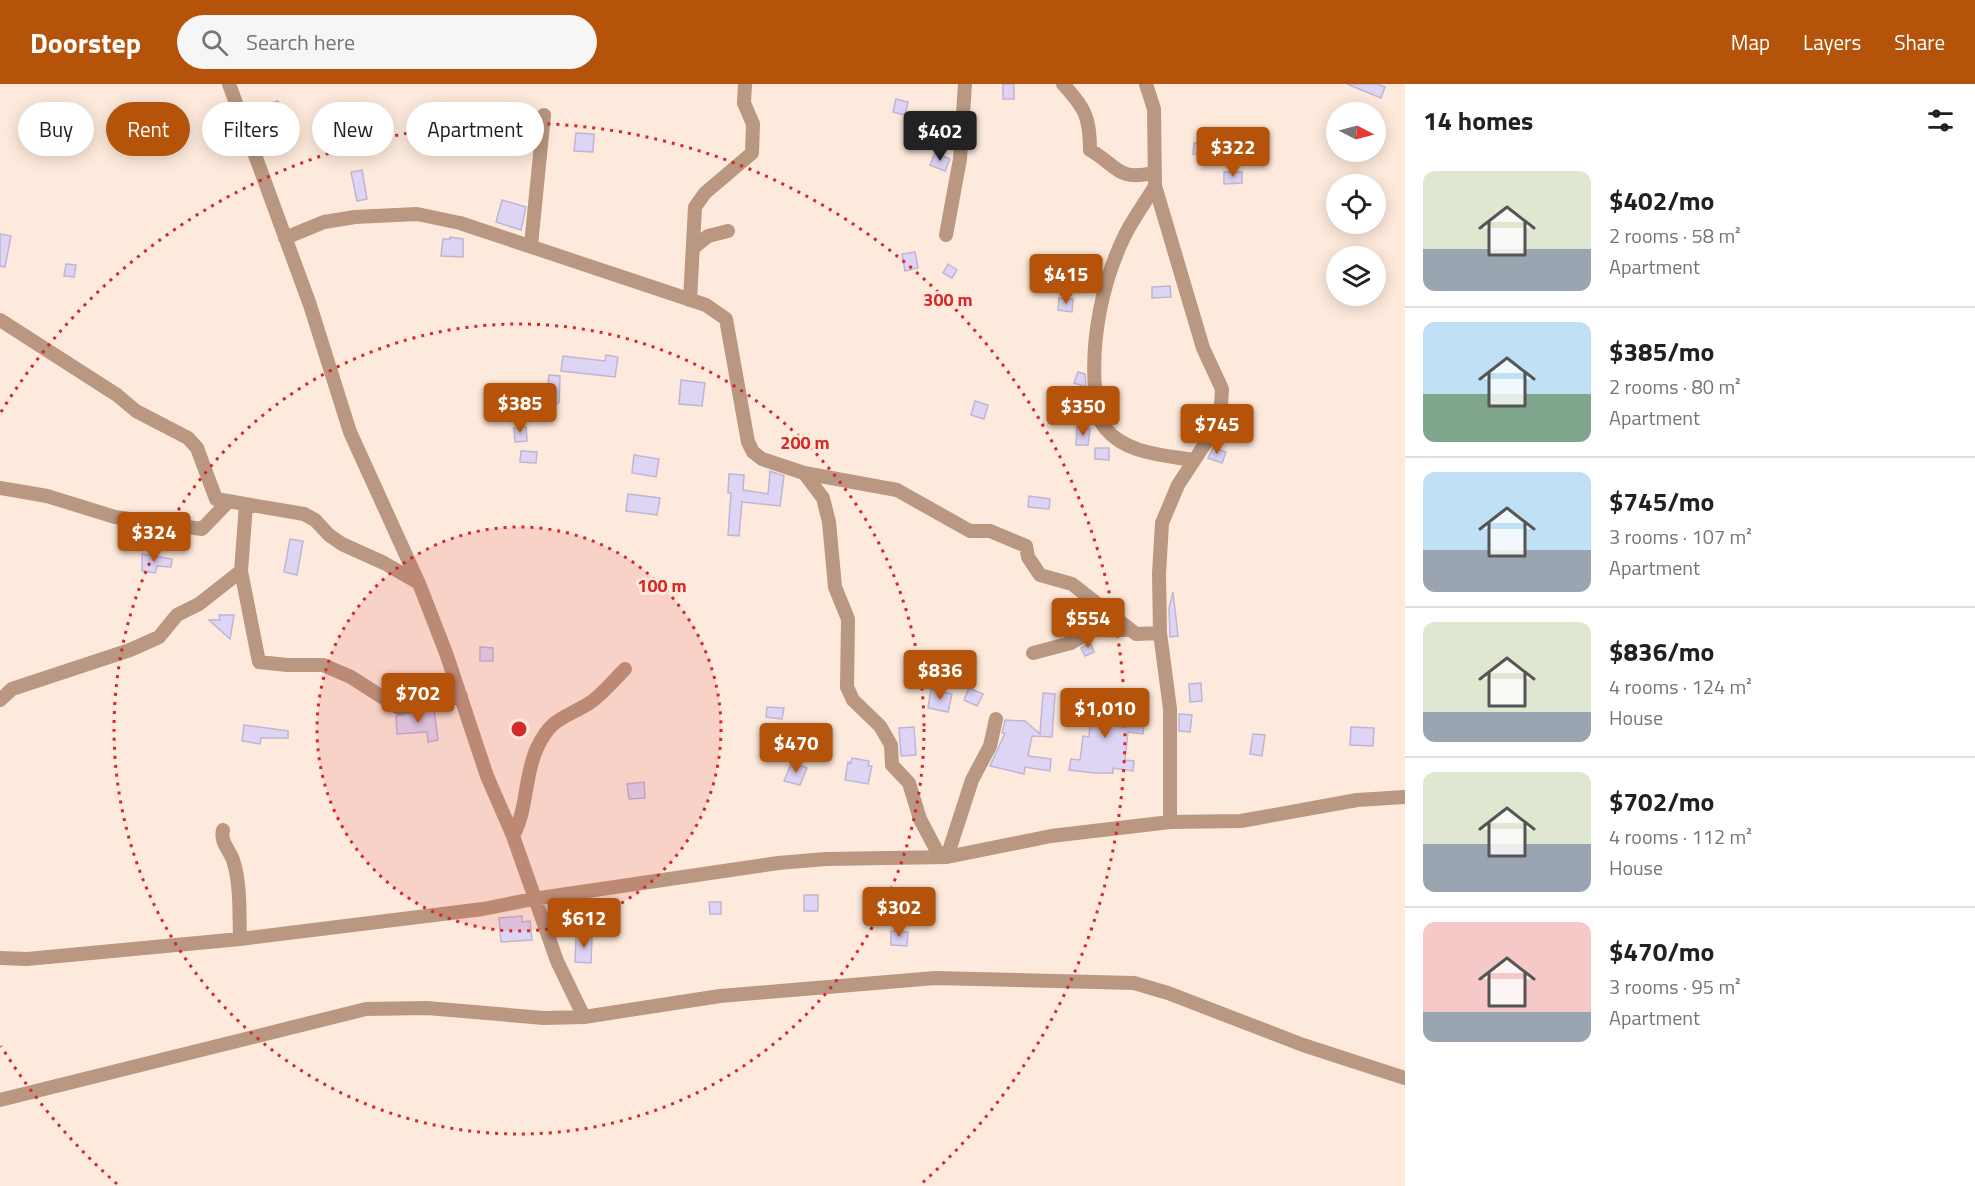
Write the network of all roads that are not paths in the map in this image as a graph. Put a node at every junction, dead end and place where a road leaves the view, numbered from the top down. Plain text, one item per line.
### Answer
1 (229, 84) edge
2 (745, 84) edge
3 (965, 84) edge
4 (1063, 84) edge
5 (1146, 84) edge
6 (540, 156) edge
7 (1154, 180) junction
8 (728, 231) dead end
9 (946, 235) dead end
10 (285, 238) junction
11 (531, 246) junction
12 (693, 248) junction
13 (690, 300) junction
14 (0, 320) edge
15 (1194, 460) junction
16 (804, 473) junction
17 (0, 488) edge
18 (227, 503) junction
19 (246, 505) junction
20 (242, 571) junction
21 (417, 582) junction
22 (1128, 630) junction
23 (1160, 633) junction
24 (1033, 653) dead end
25 (625, 669) dead end
26 (461, 696) junction
27 (0, 700) edge
28 (996, 719) dead end
29 (1405, 797) edge
30 (1170, 822) junction
31 (223, 830) dead end
32 (513, 836) junction
33 (944, 857) junction
34 (533, 899) junction
35 (240, 939) junction
36 (0, 957) edge
37 (584, 1017) junction
38 (1405, 1078) edge
39 (0, 1100) edge

1 - 10 street
2 - 12 street
3 - 9 street
4 - 7 street
5 - 7 street
6 - 11 street
7 - 15 street
7 - 15 street
8 - 12 street
10 - 11 street
10 - 21 street
11 - 13 street
12 - 13 street
13 - 16 street
14 - 18 street
15 - 23 street
16 - 22 street
16 - 33 street
17 - 18 street
18 - 19 street
19 - 20 street
19 - 21 street
20 - 26 street
20 - 27 street
21 - 26 street
22 - 23 street
22 - 24 street
23 - 30 street
25 - 32 street
26 - 32 street
28 - 33 street
29 - 30 street
30 - 33 street
31 - 35 street
32 - 34 street
33 - 34 street
34 - 35 street
34 - 37 street
35 - 36 street
37 - 38 street
37 - 39 street

